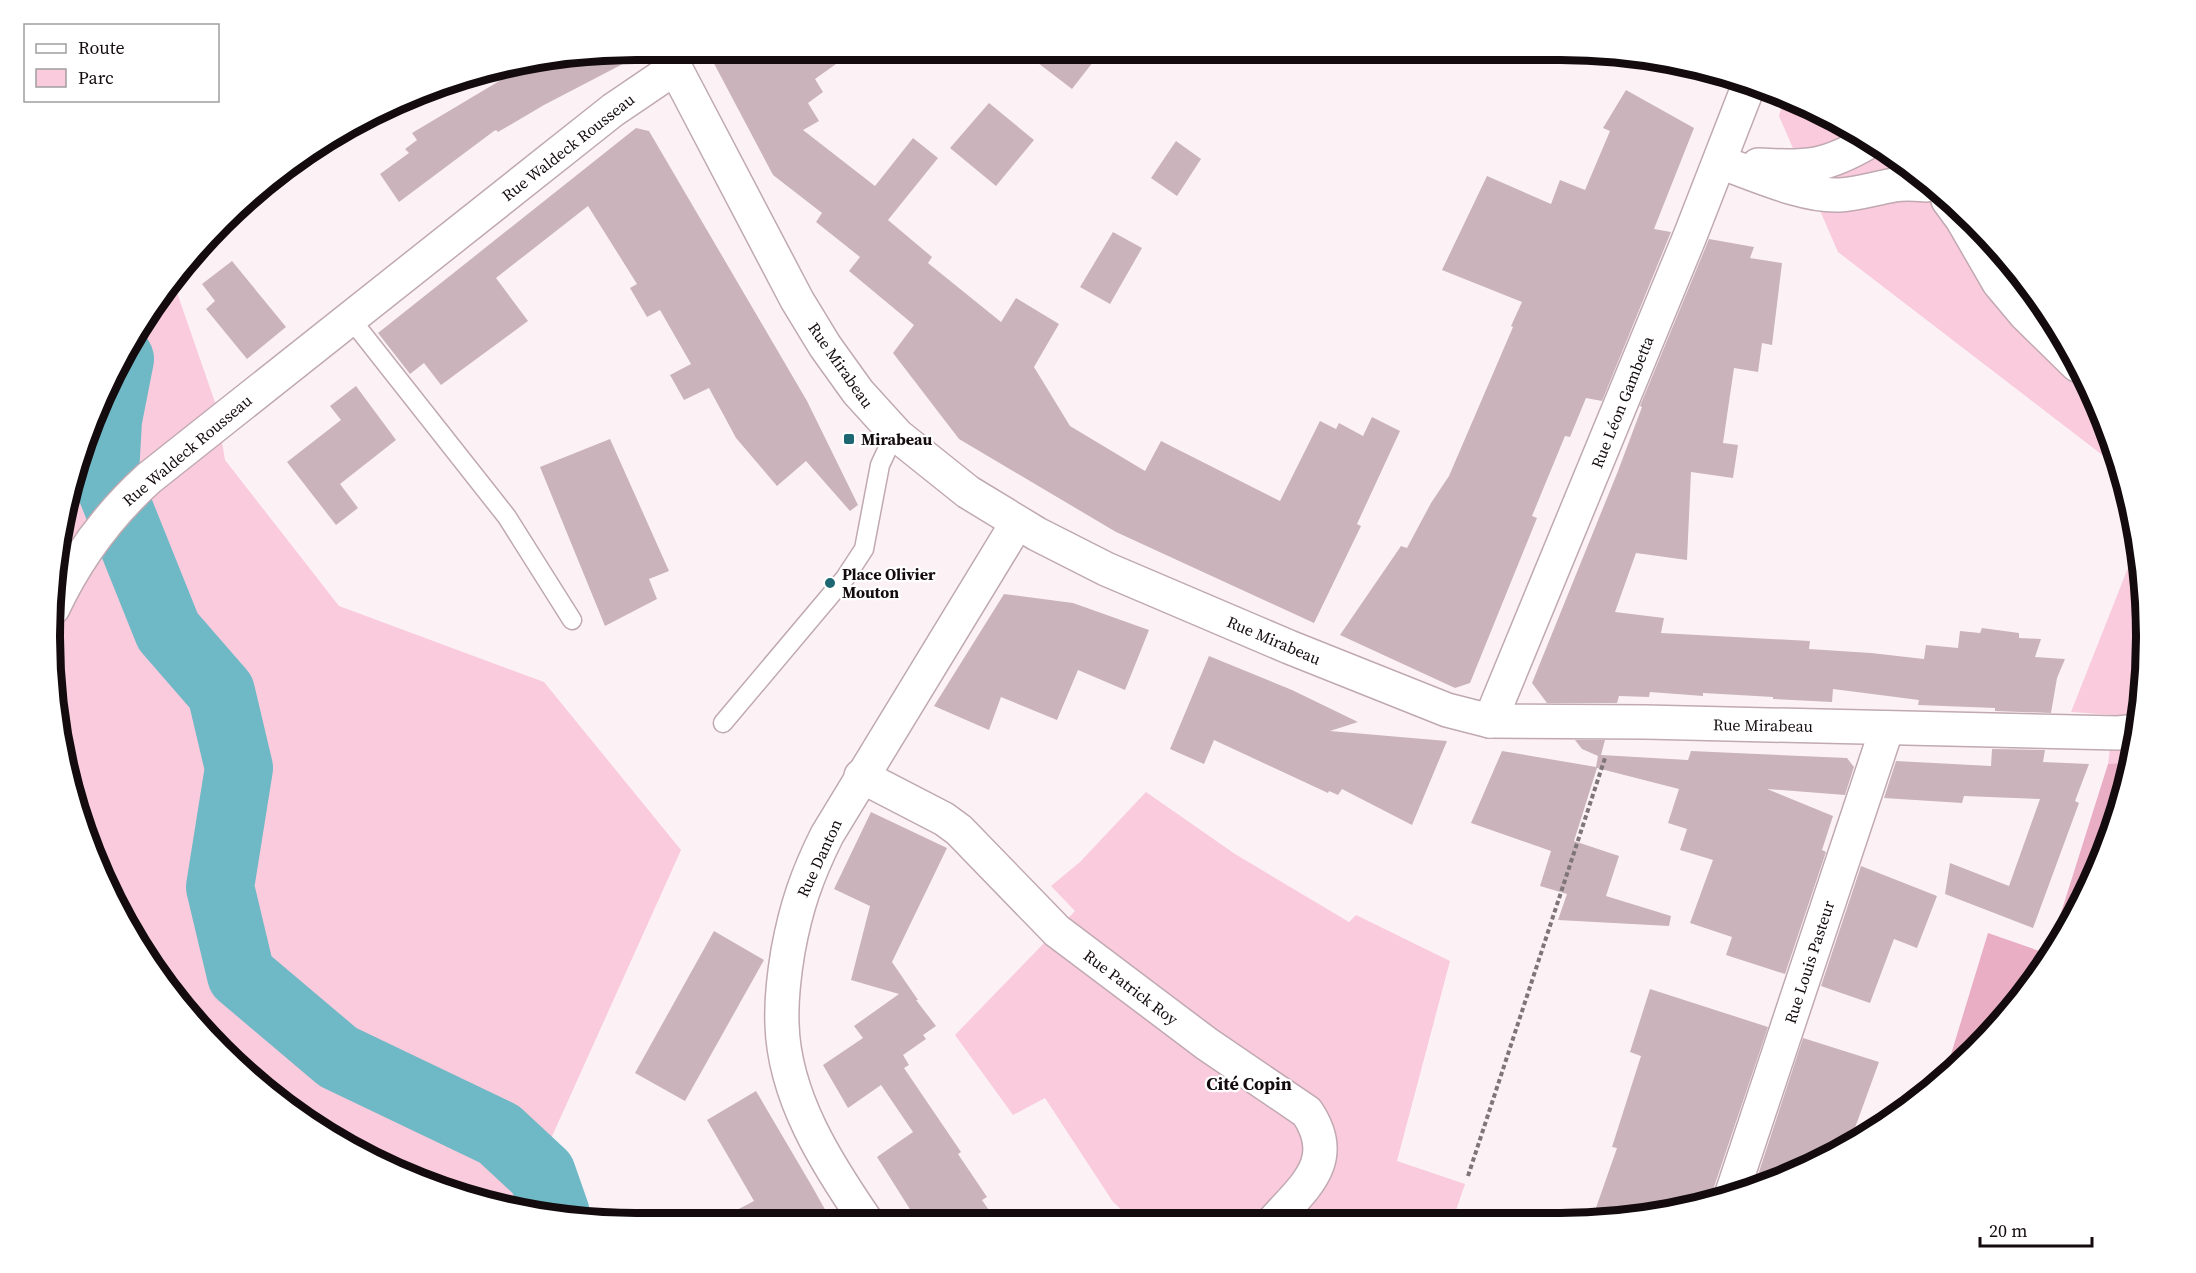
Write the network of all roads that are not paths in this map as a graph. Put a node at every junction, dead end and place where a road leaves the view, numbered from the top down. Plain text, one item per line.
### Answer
1 (671, 61) edge
2 (1746, 92) edge
3 (1862, 146) edge
4 (1720, 162) junction
5 (1919, 186) edge
6 (1969, 232) edge
7 (2036, 313) edge
8 (350, 318) junction
9 (2049, 331) edge
10 (2058, 346) edge
11 (898, 436) junction
12 (1017, 523) junction
13 (62, 589) edge
14 (572, 620) dead end
15 (1490, 721) junction
16 (723, 723) dead end
17 (1887, 728) junction
18 (2128, 731) edge
19 (861, 776) junction
20 (1735, 1185) edge
21 (861, 1213) edge
22 (1281, 1213) edge

1 - 8 street, Rue Waldeck Rousseau
1 - 11 street, Rue Mirabeau
2 - 4 street, Rue Léon Gambetta
3 - 4 street
4 - 5 street
4 - 15 street, Rue Léon Gambetta
6 - 10 street
7 - 9 street
8 - 13 street, Rue Waldeck Rousseau
8 - 14 lane
11 - 12 street, Rue Mirabeau
11 - 16 lane
12 - 15 street, Rue Mirabeau
12 - 19 street, Rue Danton
15 - 17 street, Rue Mirabeau
17 - 18 street, Rue Mirabeau
17 - 20 street, Rue Louis Pasteur
19 - 21 street, Rue Danton
19 - 22 street, Rue Patrick Roy

